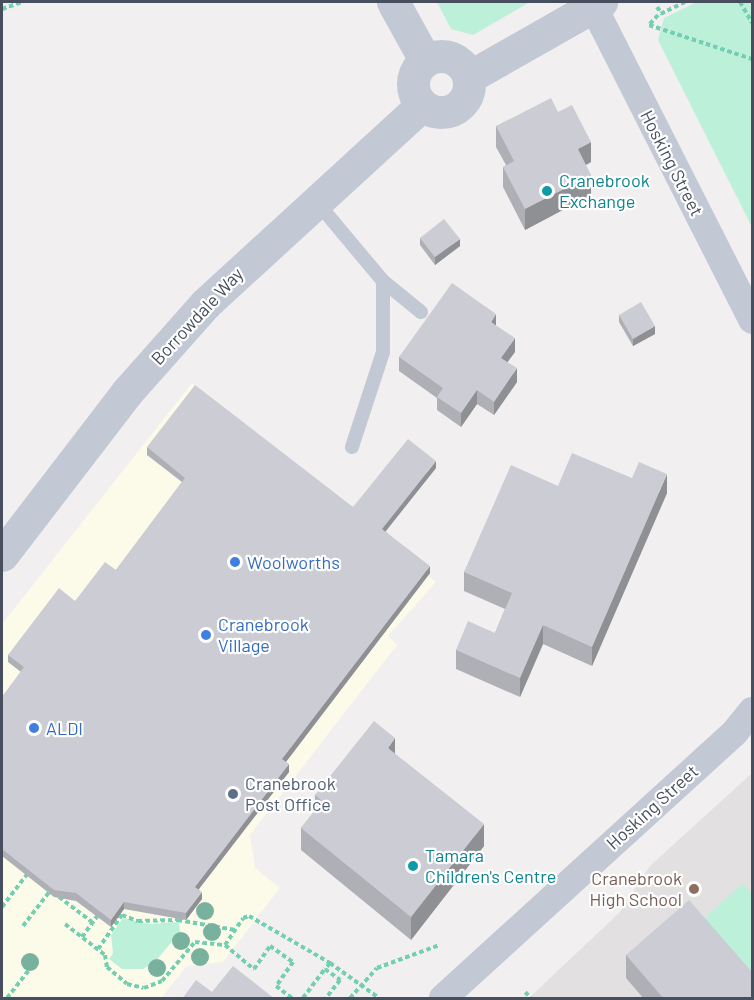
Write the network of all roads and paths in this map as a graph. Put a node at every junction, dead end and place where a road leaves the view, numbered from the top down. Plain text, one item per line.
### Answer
1 (22, 2) edge
2 (393, 2) edge
3 (685, 2) edge
4 (740, 2) edge
5 (597, 4) edge
6 (657, 7) dead end
7 (3, 9) edge
8 (662, 14) junction
9 (753, 23) edge
10 (753, 59) edge
11 (425, 60) junction
12 (469, 77) junction
13 (422, 105) junction
14 (315, 200) junction
15 (383, 281) junction
16 (421, 312) dead end
17 (753, 320) edge
18 (352, 447) dead end
19 (2, 555) edge
20 (753, 711) edge
21 (20, 866) edge
22 (28, 873) junction
23 (35, 879) edge
24 (43, 884) edge
25 (50, 890) junction
26 (2, 907) edge
27 (97, 916) edge
28 (92, 922) junction
29 (65, 924) dead end
30 (23, 926) dead end
31 (235, 930) junction
32 (82, 937) junction
33 (225, 945) junction
34 (440, 945) dead end
35 (98, 949) junction
36 (36, 961) dead end
37 (330, 963) junction
38 (326, 969) junction
39 (363, 986) junction
40 (525, 992) dead end
41 (8, 999) edge
42 (292, 999) edge
43 (303, 999) edge
44 (326, 999) edge
45 (350, 999) edge
46 (379, 999) edge
47 (443, 999) edge
48 (531, 999) edge

1 - 7 path
2 - 11 street
3 - 8 path
4 - 9 path
5 - 12 street
5 - 17 street, Hosking Street
6 - 8 path
8 - 10 path
11 - 12 street
11 - 13 street
12 - 13 street
13 - 14 street, Borrowdale Way
14 - 15 lane
14 - 19 street, Borrowdale Way
15 - 16 lane
15 - 18 lane
20 - 47 street, Hosking Street
21 - 22 path
22 - 23 path
22 - 26 path
24 - 25 path
25 - 28 path
25 - 30 path
27 - 28 path
28 - 32 path
29 - 32 path
31 - 33 path
31 - 35 path
31 - 37 path
32 - 35 path
33 - 35 path
33 - 42 path
34 - 39 path
36 - 41 path
37 - 38 path
37 - 39 path
38 - 43 path
38 - 44 path
39 - 45 path
39 - 46 path
40 - 48 path

